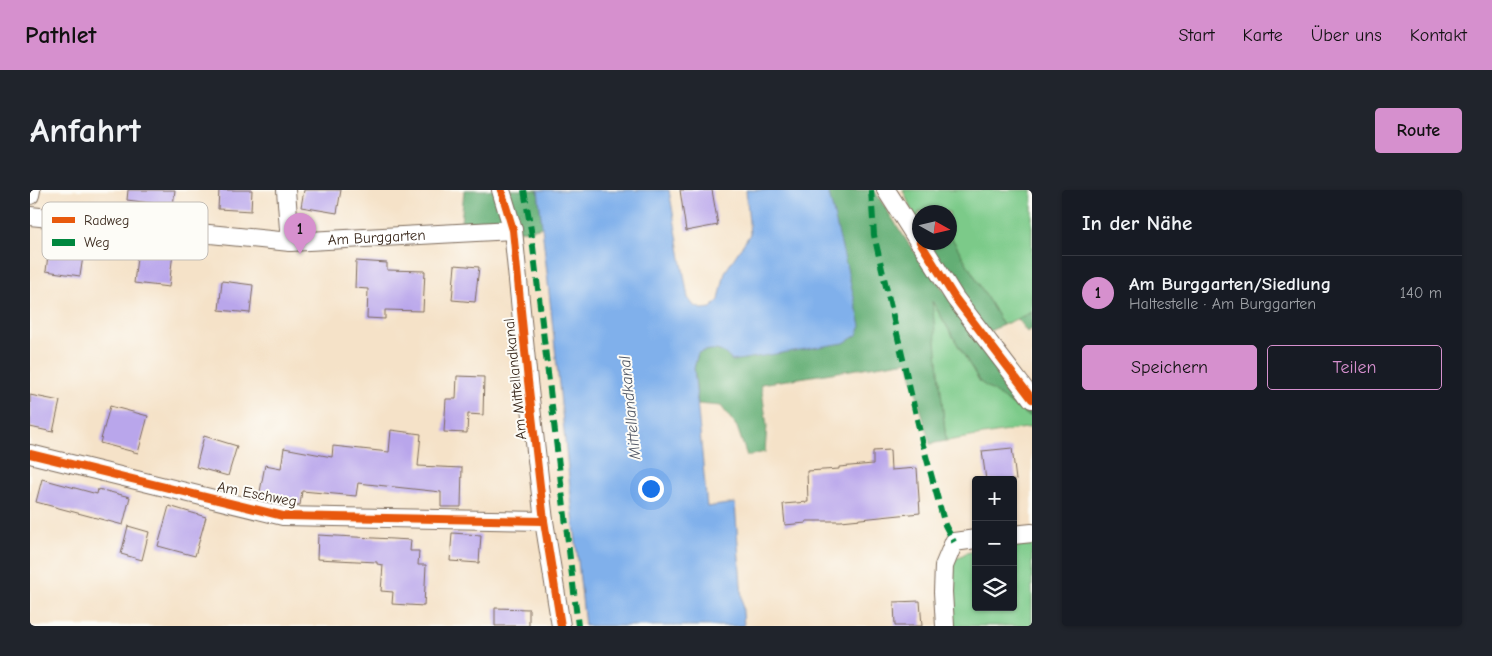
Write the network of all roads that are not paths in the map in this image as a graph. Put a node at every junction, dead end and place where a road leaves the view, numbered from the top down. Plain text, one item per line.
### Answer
1 (31, 190) edge
2 (286, 190) edge
3 (500, 190) edge
4 (886, 190) edge
5 (30, 195) edge
6 (513, 230) junction
7 (912, 230) edge
8 (208, 234) edge
9 (290, 242) junction
10 (925, 250) edge
11 (1032, 399) edge
12 (30, 454) edge
13 (544, 521) junction
14 (1032, 533) edge
15 (1017, 535) edge
16 (972, 540) edge
17 (561, 626) edge
18 (945, 626) edge

1 - 5 street
2 - 9 street
3 - 6 street, Am Mittellandkanal
4 - 7 street
6 - 9 street, Am Burggarten
6 - 13 street, Am Mittellandkanal
8 - 9 street, Am Burggarten
10 - 11 street
12 - 13 street, Am Eschweg
13 - 17 street, Am Mittellandkanal
14 - 15 street
16 - 18 street

